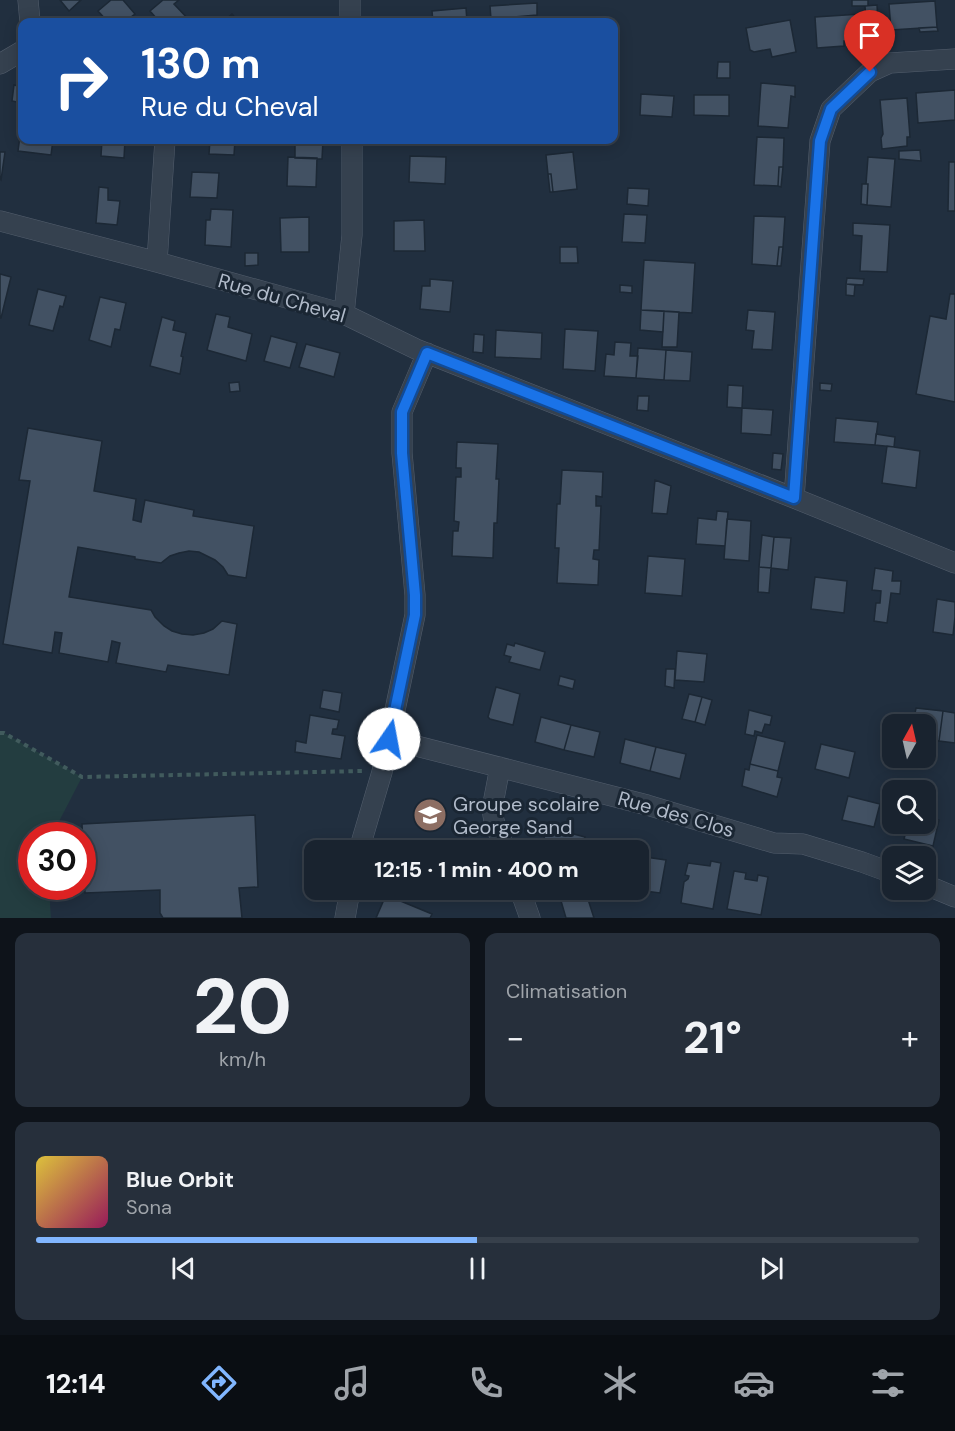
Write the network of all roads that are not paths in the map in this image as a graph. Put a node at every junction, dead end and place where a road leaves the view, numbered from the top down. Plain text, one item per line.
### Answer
1 (28, 0) edge
2 (350, 0) edge
3 (30, 18) edge
4 (350, 18) edge
5 (18, 53) edge
6 (955, 59) edge
7 (0, 64) edge
8 (165, 144) edge
9 (352, 144) edge
10 (0, 221) edge
11 (157, 261) junction
12 (344, 314) junction
13 (427, 353) junction
14 (794, 498) junction
15 (955, 563) edge
16 (389, 739) junction
17 (500, 767) junction
18 (362, 840) edge
19 (501, 840) edge
20 (882, 869) edge
21 (936, 889) edge
22 (955, 897) edge
23 (349, 900) edge
24 (524, 900) edge
25 (345, 918) edge
26 (530, 918) edge

1 - 3 street
2 - 4 street
5 - 7 street
6 - 14 street
8 - 11 street
9 - 12 street
10 - 11 street, Rue du Cheval
11 - 12 street, Rue du Cheval
12 - 13 street, Rue du Cheval
13 - 14 street, Rue du Cheval
13 - 16 street
14 - 15 street, Rue du Cheval
16 - 17 street, Rue des Clos
16 - 18 street
17 - 19 street
17 - 20 street, Rue des Clos
21 - 22 street
23 - 25 street
24 - 26 street

